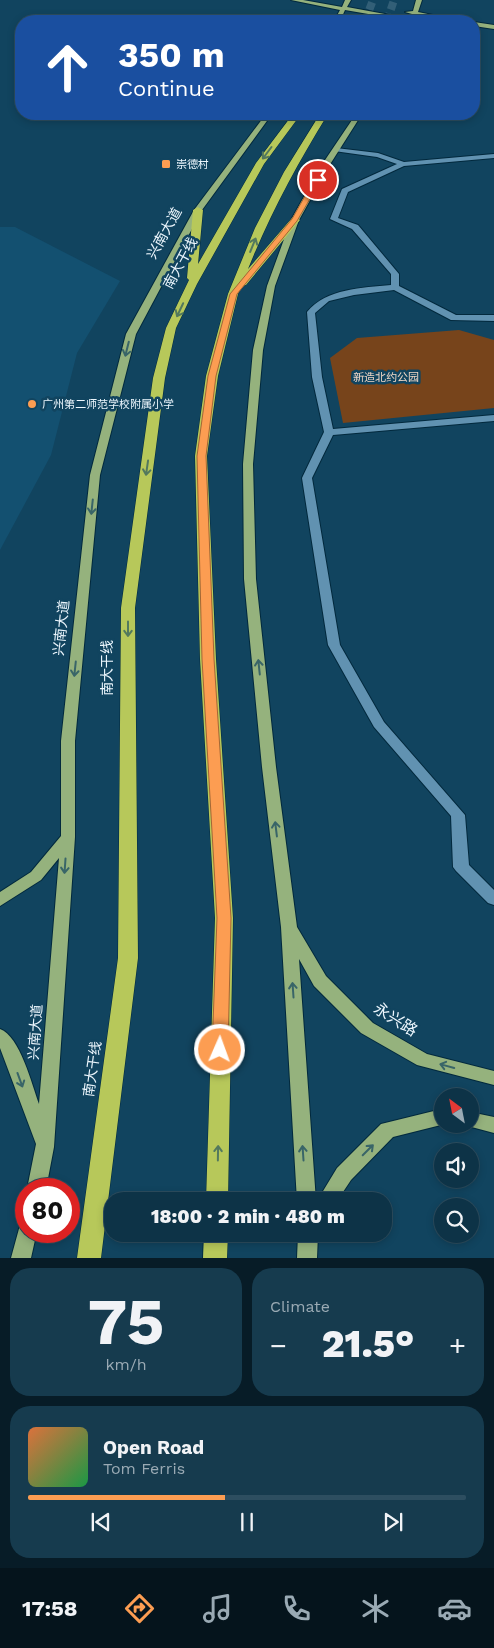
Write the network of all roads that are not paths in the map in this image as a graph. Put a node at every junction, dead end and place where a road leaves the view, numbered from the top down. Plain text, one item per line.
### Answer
1 (294, 0) edge
2 (419, 0) edge
3 (345, 1) edge
4 (344, 9) junction
5 (415, 14) junction
6 (340, 15) edge
7 (380, 15) edge
8 (421, 15) edge
9 (480, 25) edge
10 (494, 27) edge
11 (480, 32) edge
12 (494, 34) edge
13 (265, 120) edge
14 (292, 120) edge
15 (320, 120) edge
16 (355, 120) edge
17 (336, 150) junction
18 (494, 156) edge
19 (404, 164) junction
20 (198, 210) junction
21 (295, 220) junction
22 (192, 284) junction
23 (395, 288) junction
24 (234, 294) junction
25 (494, 318) edge
26 (494, 418) edge
27 (329, 432) junction
28 (68, 837) junction
29 (494, 899) edge
30 (0, 900) edge
31 (289, 927) junction
32 (0, 1036) edge
33 (494, 1078) edge
34 (434, 1119) edge
35 (479, 1122) edge
36 (494, 1126) edge
37 (45, 1147) junction
38 (38, 1178) edge
39 (217, 1192) edge
40 (305, 1192) edge
41 (332, 1192) edge
42 (216, 1242) edge
43 (308, 1242) edge
44 (24, 1243) edge
45 (21, 1258) edge
46 (89, 1258) edge
47 (215, 1258) edge
48 (307, 1258) edge

1 - 4 main road
2 - 5 main road
3 - 4 main road
3 - 5 main road
4 - 6 main road
4 - 7 main road
5 - 8 main road
9 - 10 main road
11 - 12 main road
13 - 20 main road, 兴南大道
14 -> 22 highway, 南大干线
24 -> 15 highway
16 - 17 main road
17 - 19 street
17 - 21 main road
18 - 19 street
19 - 23 street
20 - 22 highway
20 -> 28 main road, 兴南大道
21 - 24 highway
31 -> 21 main road
22 -> 46 highway, 南大干线
23 - 25 street
23 - 27 street
39 -> 24 highway
26 - 27 street
27 - 29 street
28 - 30 main road
28 -> 37 main road, 兴南大道
33 -> 31 main road, 永兴路
40 -> 31 main road
32 -> 37 main road
41 -> 34 main road
35 - 36 main road
37 - 38 main road, 兴南大道
42 - 47 highway
43 - 48 main road
44 - 45 main road

